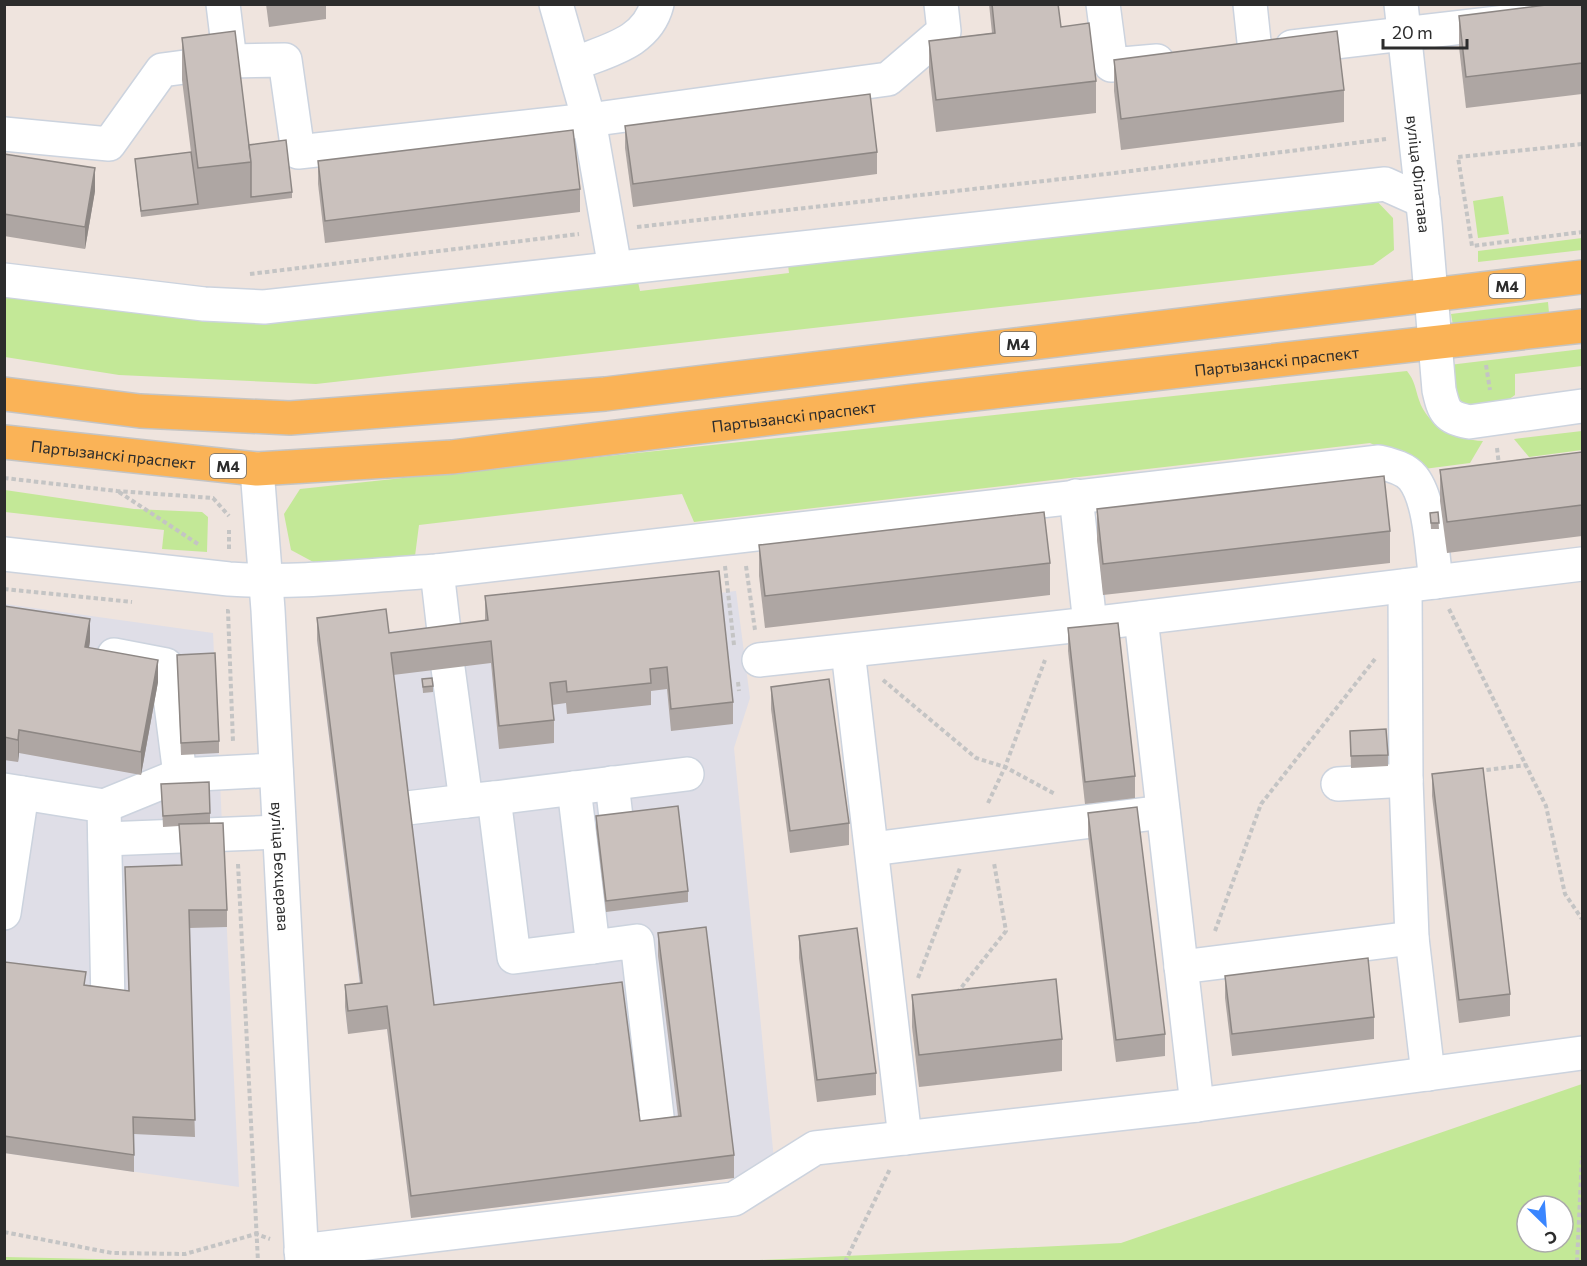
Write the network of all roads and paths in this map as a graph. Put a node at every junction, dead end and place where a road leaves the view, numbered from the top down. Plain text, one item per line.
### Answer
1 (223, 4) edge
2 (556, 4) edge
3 (657, 4) edge
4 (941, 4) edge
5 (1103, 4) edge
6 (1250, 4) edge
7 (1534, 11) edge
8 (1582, 13) edge
9 (1403, 19) edge
10 (1255, 51) junction
11 (1222, 54) edge
12 (1189, 58) edge
13 (230, 61) junction
14 (574, 64) junction
15 (589, 120) junction
16 (4, 134) edge
17 (1388, 139) dead end
18 (1582, 144) edge
19 (1423, 201) junction
20 (608, 230) junction
21 (1582, 232) edge
22 (615, 268) junction
23 (244, 274) dead end
24 (1582, 277) edge
25 (4, 279) edge
26 (1432, 294) junction
27 (1582, 326) edge
28 (1436, 343) junction
29 (1486, 364) dead end
30 (1490, 393) dead end
31 (4, 394) edge
32 (1582, 406) edge
33 (290, 418) junction
34 (1496, 439) dead end
35 (4, 442) edge
36 (1499, 468) edge
37 (257, 469) junction
38 (4, 478) edge
39 (117, 491) junction
40 (1076, 496) junction
41 (201, 546) dead end
42 (4, 554) edge
43 (229, 555) dead end
44 (745, 556) dead end
45 (724, 560) dead end
46 (1582, 564) edge
47 (437, 571) junction
48 (266, 582) junction
49 (1420, 584) junction
50 (4, 589) edge
51 (134, 602) dead end
52 (217, 610) dead end
53 (1141, 618) junction
54 (1090, 624) junction
55 (848, 651) junction
56 (101, 652) edge
57 (1376, 657) dead end
58 (744, 662) junction
59 (739, 691) dead end
60 (1526, 765) junction
61 (276, 770) junction
62 (233, 772) junction
63 (1471, 772) edge
64 (687, 774) dead end
65 (180, 775) junction
66 (1406, 780) junction
67 (612, 783) junction
68 (1338, 784) dead end
69 (574, 788) junction
70 (13, 791) edge
71 (480, 799) junction
72 (104, 806) junction
73 (407, 808) edge
74 (1163, 812) junction
75 (1102, 820) junction
76 (617, 826) edge
77 (279, 832) junction
78 (237, 833) junction
79 (988, 833) junction
80 (105, 839) junction
81 (872, 849) junction
82 (4, 913) edge
83 (1582, 919) edge
84 (1214, 936) dead end
85 (1412, 938) junction
86 (593, 947) junction
87 (1181, 967) junction
88 (953, 998) joint
89 (108, 1005) edge
90 (889, 1007) junction
91 (1582, 1053) edge
92 (1428, 1074) junction
93 (1197, 1105) junction
94 (638, 1128) edge
95 (904, 1138) junction
96 (1582, 1156) edge
97 (4, 1232) edge
98 (256, 1234) junction
99 (302, 1256) edge
100 (258, 1262) edge
101 (845, 1262) edge
102 (1577, 1262) edge

1 - 13 street
2 - 14 street
3 - 14 street
4 - 15 street
5 - 12 street
6 - 10 street
7 - 8 street
7 - 9 street
9 - 10 street
9 - 19 street, вуліца Філатава
10 - 11 street
13 - 15 street
13 - 16 street
14 - 15 street
15 - 20 street
17 - 20 path
18 - 21 path
19 - 22 street
19 - 26 street, вуліца Філатава
20 - 22 street
20 - 23 path
22 - 25 street
24 - 26 main road, М4
26 - 28 street, вуліца Філатава
26 - 33 main road, М4
27 - 28 main road, Партызанскі праспект / М4
28 - 32 street, вуліца Філатава
28 - 37 main road, Партызанскі праспект / М4
29 - 30 path
31 - 33 main road, М4
33 - 37 main road
34 - 36 path
35 - 37 main road, Партызанскі праспект / М4
37 - 48 street, вуліца Бехцерава
38 - 39 path
39 - 41 path
39 - 43 path
40 - 47 street
40 - 49 street
40 - 54 street
42 - 48 street
44 - 58 path
45 - 58 path
46 - 49 street
47 - 48 street
47 - 71 street
48 - 61 street, вуліца Бехцерава
49 - 53 street
49 - 60 path
49 - 66 street
50 - 51 path
52 - 62 path
53 - 54 street
53 - 74 street
54 - 55 street
55 - 58 street
55 - 75 path
55 - 81 street
56 - 65 street
57 - 84 path
58 - 59 path
60 - 63 path
60 - 83 path
61 - 62 street
61 - 77 street, вуліца Бехцерава
62 - 65 street
64 - 67 street
65 - 72 street
66 - 68 street
66 - 85 street
67 - 69 street
67 - 76 street
69 - 71 street
69 - 86 street
70 - 72 street
70 - 82 street
71 - 73 street
71 - 86 street
72 - 80 street
74 - 75 street
74 - 87 street
75 - 79 street
77 - 78 street
77 - 99 street, вуліца Бехцерава
78 - 80 street
78 - 98 path
79 - 81 street
79 - 88 path
80 - 89 street
81 - 90 street
85 - 87 street
85 - 92 street
86 - 94 street
87 - 93 street
88 - 90 street
90 - 95 street
91 - 92 street
92 - 93 street
93 - 95 street
95 - 99 street
95 - 101 path
96 - 102 path
97 - 98 path
98 - 99 path
98 - 100 path

